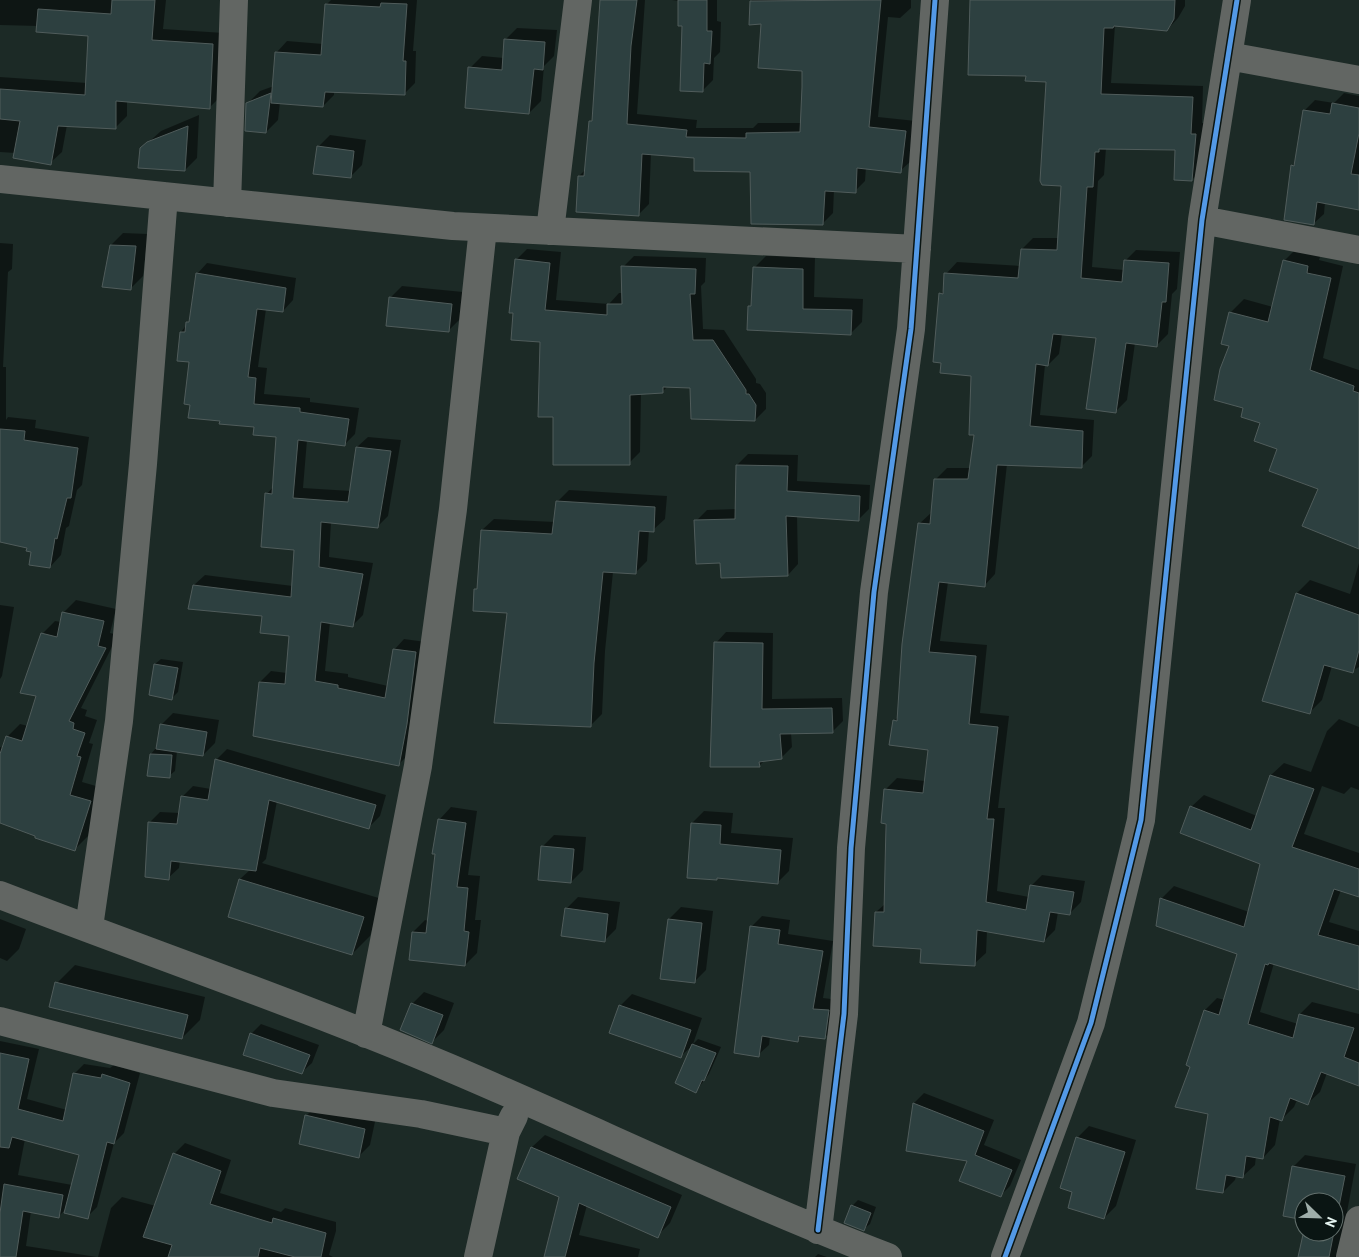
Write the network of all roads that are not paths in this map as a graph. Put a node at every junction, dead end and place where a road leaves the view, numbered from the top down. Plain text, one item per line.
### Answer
1 (234, 0) edge
2 (578, 0) edge
3 (935, 0) edge
4 (1237, 0) edge
5 (1228, 56) junction
6 (1359, 80) edge
7 (0, 179) edge
8 (164, 196) junction
9 (227, 203) junction
10 (1202, 220) junction
11 (483, 228) junction
12 (550, 231) junction
13 (917, 249) junction
14 (1359, 250) edge
15 (0, 895) edge
16 (89, 927) junction
17 (0, 1021) edge
18 (366, 1034) junction
19 (520, 1100) junction
20 (506, 1132) junction
21 (1359, 1220) edge
22 (818, 1230) junction
23 (478, 1257) edge
24 (888, 1257) edge
25 (1005, 1257) edge
26 (1350, 1257) edge

1 - 9 street
2 - 12 street
3 - 13 street
4 - 5 street
5 - 6 street
5 - 10 street
7 - 8 street
8 - 9 street
8 - 16 street
9 - 11 street
10 - 14 street
10 - 25 street
11 - 12 street
11 - 18 street
12 - 13 street
13 - 22 street
15 - 16 street
16 - 18 street
17 - 20 street
18 - 19 street
19 - 20 street
19 - 22 street
20 - 23 street
21 - 26 street
22 - 24 street

